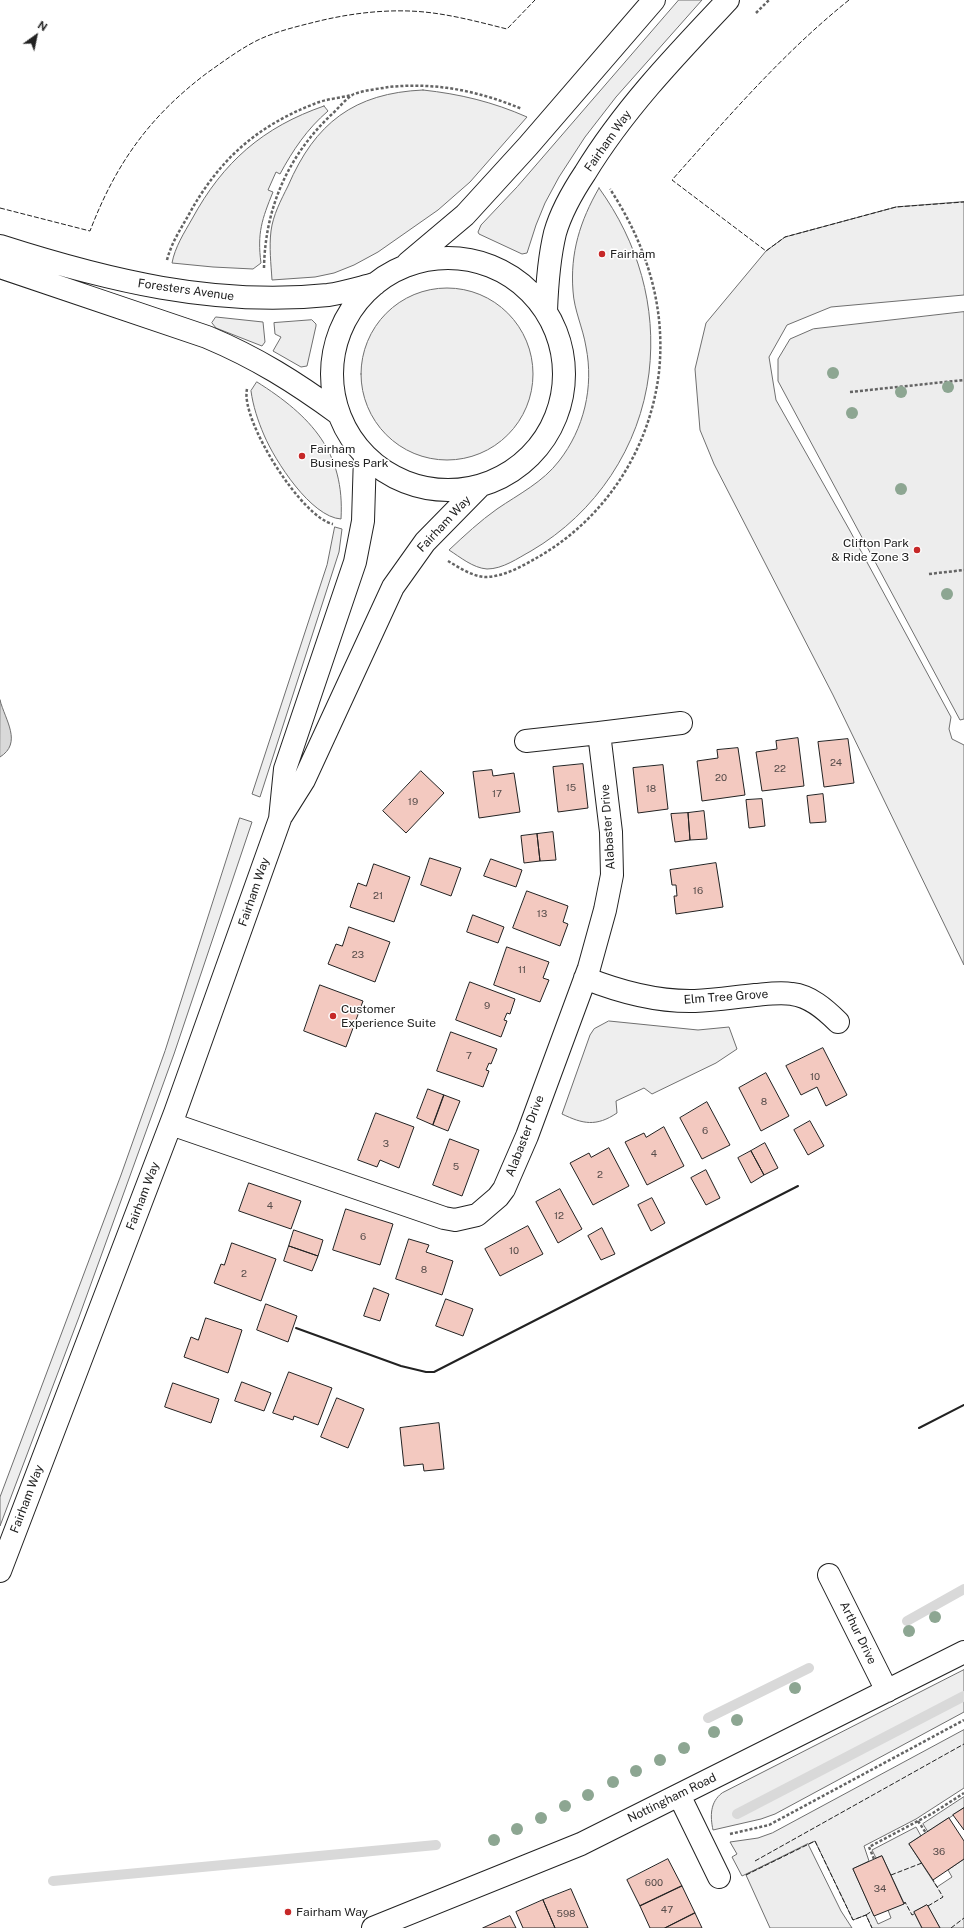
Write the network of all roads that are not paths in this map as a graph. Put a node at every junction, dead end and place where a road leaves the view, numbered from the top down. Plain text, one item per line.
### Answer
1 (654, 0) edge
2 (728, 0) edge
3 (0, 246) edge
4 (404, 266) junction
5 (0, 267) edge
6 (375, 284) junction
7 (546, 311) junction
8 (339, 414) junction
9 (365, 455) junction
10 (480, 486) junction
11 (681, 723) dead end
12 (599, 733) junction
13 (526, 741) dead end
14 (280, 819) junction
15 (585, 978) junction
16 (838, 1022) dead end
17 (171, 1124) junction
18 (0, 1571) edge
19 (830, 1575) dead end
20 (964, 1652) edge
21 (887, 1691) junction
22 (679, 1795) junction
23 (719, 1877) dead end
24 (373, 1928) edge

1 - 4 street
2 - 7 street, Fairham Way
3 - 6 street, Foresters Avenue
4 - 6 street
4 - 7 street
5 - 8 street
6 - 8 street
7 - 10 street
8 - 9 street
9 - 10 street
9 - 14 street, Fairham Way
10 - 14 street, Fairham Way
11 - 12 street
12 - 13 street
12 - 15 street, Alabaster Drive
14 - 17 street, Fairham Way
15 - 16 street, Elm Tree Grove
15 - 17 street, Alabaster Drive
17 - 18 street, Fairham Way
19 - 21 street, Arthur Drive
20 - 21 street, Nottingham Road
21 - 22 street, Nottingham Road
22 - 23 street
22 - 24 street, Nottingham Road

